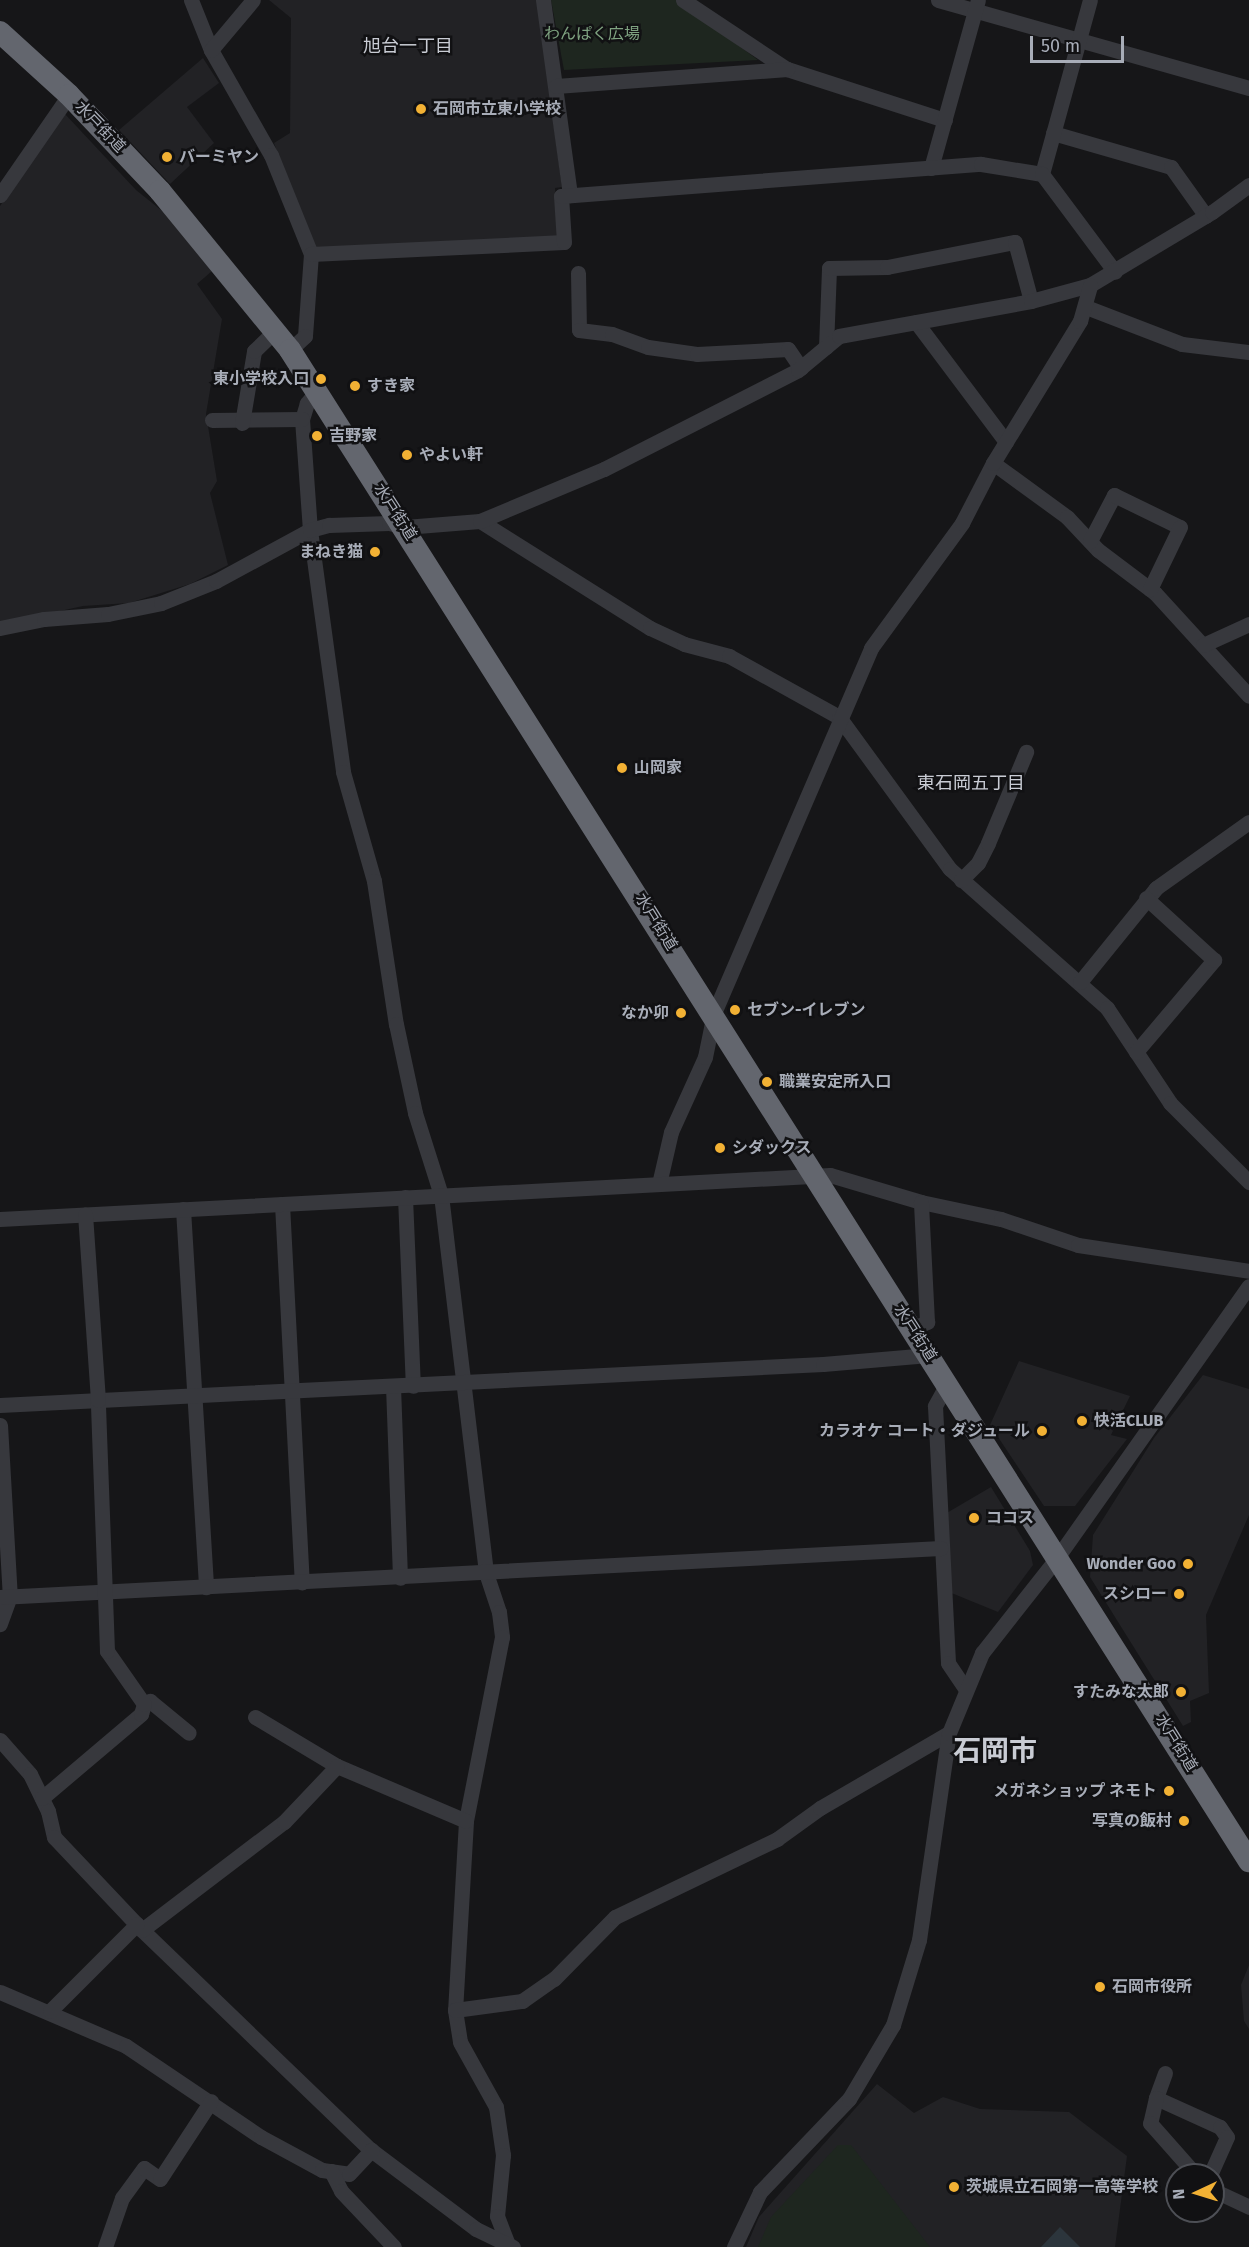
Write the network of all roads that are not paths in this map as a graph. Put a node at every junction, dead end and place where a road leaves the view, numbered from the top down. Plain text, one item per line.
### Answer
1 (191, 0) edge
2 (253, 0) edge
3 (543, 0) edge
4 (683, 0) edge
5 (938, 0) edge
6 (1090, 0) edge
7 (976, 6) edge
8 (0, 32) edge
9 (1078, 40) junction
10 (211, 50) junction
11 (787, 69) junction
12 (556, 86) junction
13 (1249, 88) edge
14 (69, 95) junction
15 (945, 120) junction
16 (1053, 133) junction
17 (931, 168) junction
18 (1042, 174) junction
19 (1249, 185) edge
20 (0, 195) edge
21 (570, 195) junction
22 (1206, 216) junction
23 (311, 254) junction
24 (1115, 272) junction
25 (578, 273) dead end
26 (1090, 285) junction
27 (1032, 301) junction
28 (1086, 307) junction
29 (916, 322) junction
30 (275, 331) junction
31 (826, 347) junction
32 (290, 350) junction
33 (1249, 352) edge
34 (801, 368) junction
35 (317, 391) junction
36 (302, 419) junction
37 (212, 420) dead end
38 (242, 423) junction
39 (1006, 442) junction
40 (993, 463) junction
41 (480, 521) junction
42 (405, 527) junction
43 (310, 530) junction
44 (1090, 542) junction
45 (1150, 589) junction
46 (1249, 624) edge
47 (0, 628) edge
48 (1203, 645) junction
49 (1249, 696) edge
50 (839, 717) junction
51 (1026, 752) dead end
52 (1249, 822) edge
53 (961, 880) junction
54 (1146, 898) junction
55 (1080, 982) junction
56 (714, 1013) junction
57 (1136, 1052) junction
58 (815, 1176) junction
59 (1249, 1182) edge
60 (659, 1184) junction
61 (441, 1196) junction
62 (405, 1197) junction
63 (921, 1202) junction
64 (282, 1204) junction
65 (183, 1209) junction
66 (85, 1214) junction
67 (0, 1219) edge
68 (1249, 1270) edge
69 (1249, 1286) edge
70 (912, 1329) junction
71 (929, 1355) junction
72 (463, 1383) junction
73 (947, 1384) junction
74 (393, 1386) junction
75 (413, 1386) junction
76 (294, 1390) junction
77 (195, 1394) junction
78 (98, 1400) junction
79 (0, 1405) edge
80 (0, 1425) edge
81 (942, 1548) junction
82 (1059, 1555) junction
83 (486, 1573) junction
84 (400, 1578) junction
85 (302, 1582) junction
86 (206, 1587) junction
87 (103, 1591) junction
88 (5, 1597) edge
89 (0, 1624) edge
90 (965, 1688) junction
91 (144, 1704) junction
92 (255, 1717) dead end
93 (189, 1733) dead end
94 (949, 1733) junction
95 (0, 1740) edge
96 (337, 1766) junction
97 (42, 1798) junction
98 (466, 1821) junction
99 (1249, 1859) edge
100 (140, 1927) junction
101 (0, 1992) edge
102 (454, 2010) junction
103 (50, 2011) junction
104 (1165, 2073) dead end
105 (1156, 2098) junction
106 (211, 2101) junction
107 (371, 2150) junction
108 (1185, 2163) edge
109 (1215, 2163) edge
110 (331, 2171) junction
111 (1225, 2195) edge
112 (1249, 2206) edge
113 (505, 2245) edge
114 (105, 2247) edge
115 (394, 2247) edge
116 (734, 2247) edge

1 - 10 street
2 - 10 street
3 - 12 street
4 - 11 street
5 - 7 street
6 - 9 street
7 - 9 street
7 - 15 street
8 - 14 highway, 水戸街道
9 - 13 street
9 - 16 street
10 - 23 street
11 - 12 street
11 - 15 street
12 - 21 street
14 - 20 street
14 - 30 highway, 水戸街道
15 - 17 street
16 - 18 street
16 - 22 street
17 - 18 street
17 - 21 street
18 - 24 street
19 - 22 street
21 - 23 street
22 - 24 street
23 - 32 street
24 - 26 street
25 - 34 street
26 - 27 street
26 - 28 street
27 - 29 street
27 - 31 street
28 - 33 street
28 - 39 street
29 - 31 street
29 - 39 street
30 - 32 highway, 水戸街道
30 - 38 street
31 - 34 street
32 - 35 highway, 水戸街道
34 - 41 street
35 - 36 street
35 - 42 highway, 水戸街道
36 - 38 street
36 - 43 street
37 - 38 street
39 - 40 street
40 - 44 street
40 - 50 street
41 - 42 street
41 - 50 street
42 - 43 street
42 - 56 highway, 水戸街道
43 - 47 street
43 - 61 street
44 - 45 street
44 - 45 street
45 - 48 street
46 - 48 street
48 - 49 street
50 - 53 street
50 - 56 street
51 - 53 street
52 - 54 street
53 - 55 street
54 - 55 street
54 - 57 street
55 - 57 street
56 - 58 highway, 水戸街道
56 - 60 street
57 - 59 street
58 - 60 street
58 - 63 street
58 - 70 highway, 水戸街道
60 - 61 street
61 - 62 street
61 - 72 street
62 - 64 street
62 - 75 street
63 - 68 street
63 - 70 street
64 - 65 street
64 - 76 street
65 - 66 street
65 - 77 street
66 - 67 street
66 - 78 street
69 - 82 street
70 - 71 highway, 水戸街道
71 - 72 street
71 - 73 highway, 水戸街道
72 - 75 street
72 - 83 street
73 - 81 street
73 - 82 highway, 水戸街道
74 - 75 street
74 - 76 street
74 - 84 street
76 - 77 street
76 - 85 street
77 - 78 street
77 - 86 street
78 - 79 street
78 - 87 street
80 - 88 street
81 - 83 street
81 - 90 street
82 - 90 street
82 - 99 highway, 水戸街道
83 - 84 street
83 - 98 street
84 - 85 street
85 - 86 street
86 - 87 street
87 - 88 street
87 - 91 street
88 - 89 street
90 - 94 street
91 - 93 street
91 - 97 street
92 - 96 street
94 - 102 street
94 - 116 street
95 - 97 street
96 - 98 street
96 - 100 street
97 - 100 street
98 - 102 street
100 - 103 street
100 - 107 street
101 - 103 street
102 - 113 street
103 - 106 street
104 - 105 street
105 - 108 street
105 - 109 street
106 - 110 street
106 - 114 street
107 - 110 street
107 - 113 street
110 - 115 street
111 - 112 street

